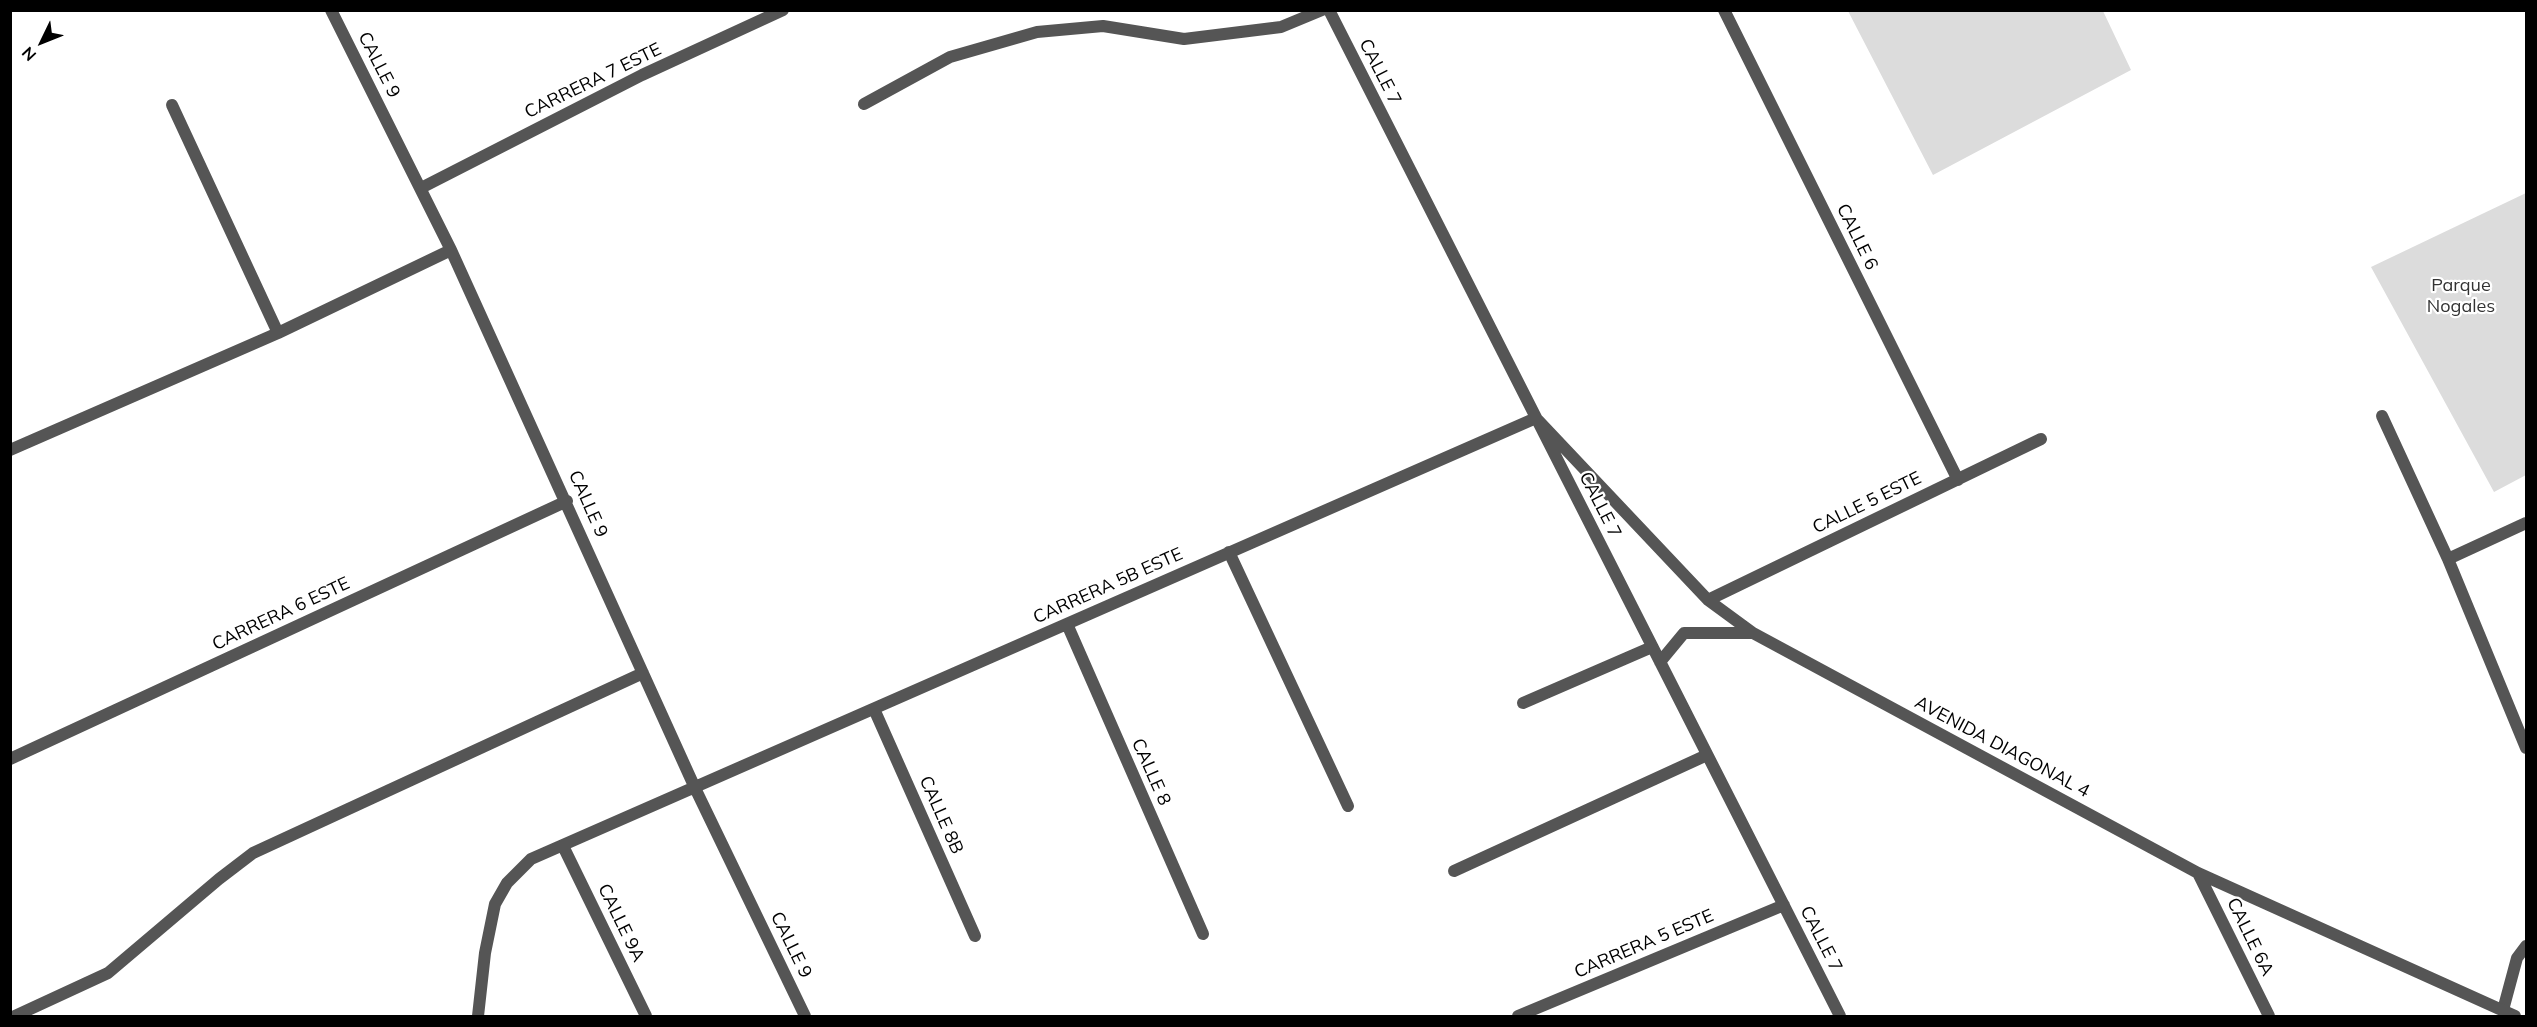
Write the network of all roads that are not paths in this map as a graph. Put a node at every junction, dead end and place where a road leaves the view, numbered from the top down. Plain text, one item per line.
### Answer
1 (331, 10) edge
2 (783, 10) edge
3 (1322, 10) edge
4 (1329, 10) edge
5 (1724, 10) edge
6 (172, 105) dead end
7 (864, 105) dead end
8 (421, 188) junction
9 (452, 250) junction
10 (278, 333) junction
11 (2382, 416) dead end
12 (1536, 418) junction
13 (2041, 439) dead end
14 (10, 450) edge
15 (1958, 480) junction
16 (567, 501) junction
17 (2526, 523) edge
18 (1229, 552) junction
19 (2448, 559) junction
20 (1708, 600) junction
21 (1067, 624) junction
22 (1753, 633) junction
23 (1652, 647) junction
24 (1660, 662) junction
25 (643, 673) junction
26 (1524, 703) dead end
27 (874, 709) junction
28 (2523, 730) edge
29 (2526, 748) edge
30 (1707, 755) junction
31 (10, 759) edge
32 (695, 788) junction
33 (1348, 806) dead end
34 (563, 846) junction
35 (1454, 870) dead end
36 (2198, 873) junction
37 (1784, 905) junction
38 (1203, 934) dead end
39 (975, 936) dead end
40 (2526, 946) edge
41 (2503, 1010) junction
42 (15, 1017) edge
43 (478, 1017) edge
44 (646, 1017) edge
45 (805, 1017) edge
46 (1518, 1017) edge
47 (1840, 1017) edge
48 (2269, 1017) edge
49 (2515, 1017) edge

1 - 8 street, CALLE 9
2 - 8 street, CARRERA 7 ESTE
3 - 7 street
4 - 12 street, CALLE 7
5 - 15 street, CALLE 6
6 - 10 street
8 - 9 street, CALLE 9
9 - 10 street
9 - 16 street, CALLE 9
10 - 14 street
11 - 19 street
12 - 18 street, CARRERA 5B ESTE
12 - 20 street, AVENIDA DIAGONAL 4
12 - 23 street, CALLE 7
13 - 15 street, CALLE 5 ESTE
15 - 20 street, CALLE 5 ESTE
16 - 25 street, CALLE 9
16 - 31 street, CARRERA 6 ESTE
17 - 19 street
18 - 21 street, CARRERA 5B ESTE
18 - 33 street
19 - 28 street
20 - 22 street, AVENIDA DIAGONAL 4
21 - 27 street, CARRERA 5B ESTE
21 - 38 street, CALLE 8
22 - 24 street
22 - 36 street, AVENIDA DIAGONAL 4
23 - 24 street, CALLE 7
23 - 26 street
24 - 30 street, CALLE 7
25 - 32 street, CALLE 9
25 - 42 street
27 - 32 street, CARRERA 5B ESTE
27 - 39 street, CALLE 8B
28 - 29 street
30 - 35 street
30 - 37 street, CALLE 7
32 - 34 street, CARRERA 5B ESTE
32 - 45 street, CALLE 9
34 - 43 street, CARRERA 5B ESTE
34 - 44 street, CALLE 9A
36 - 41 street, AVENIDA DIAGONAL 4
36 - 48 street, CALLE 6A
37 - 46 street, CARRERA 5 ESTE
37 - 47 street, CALLE 7
40 - 41 street
41 - 49 street, AVENIDA DIAGONAL 4

